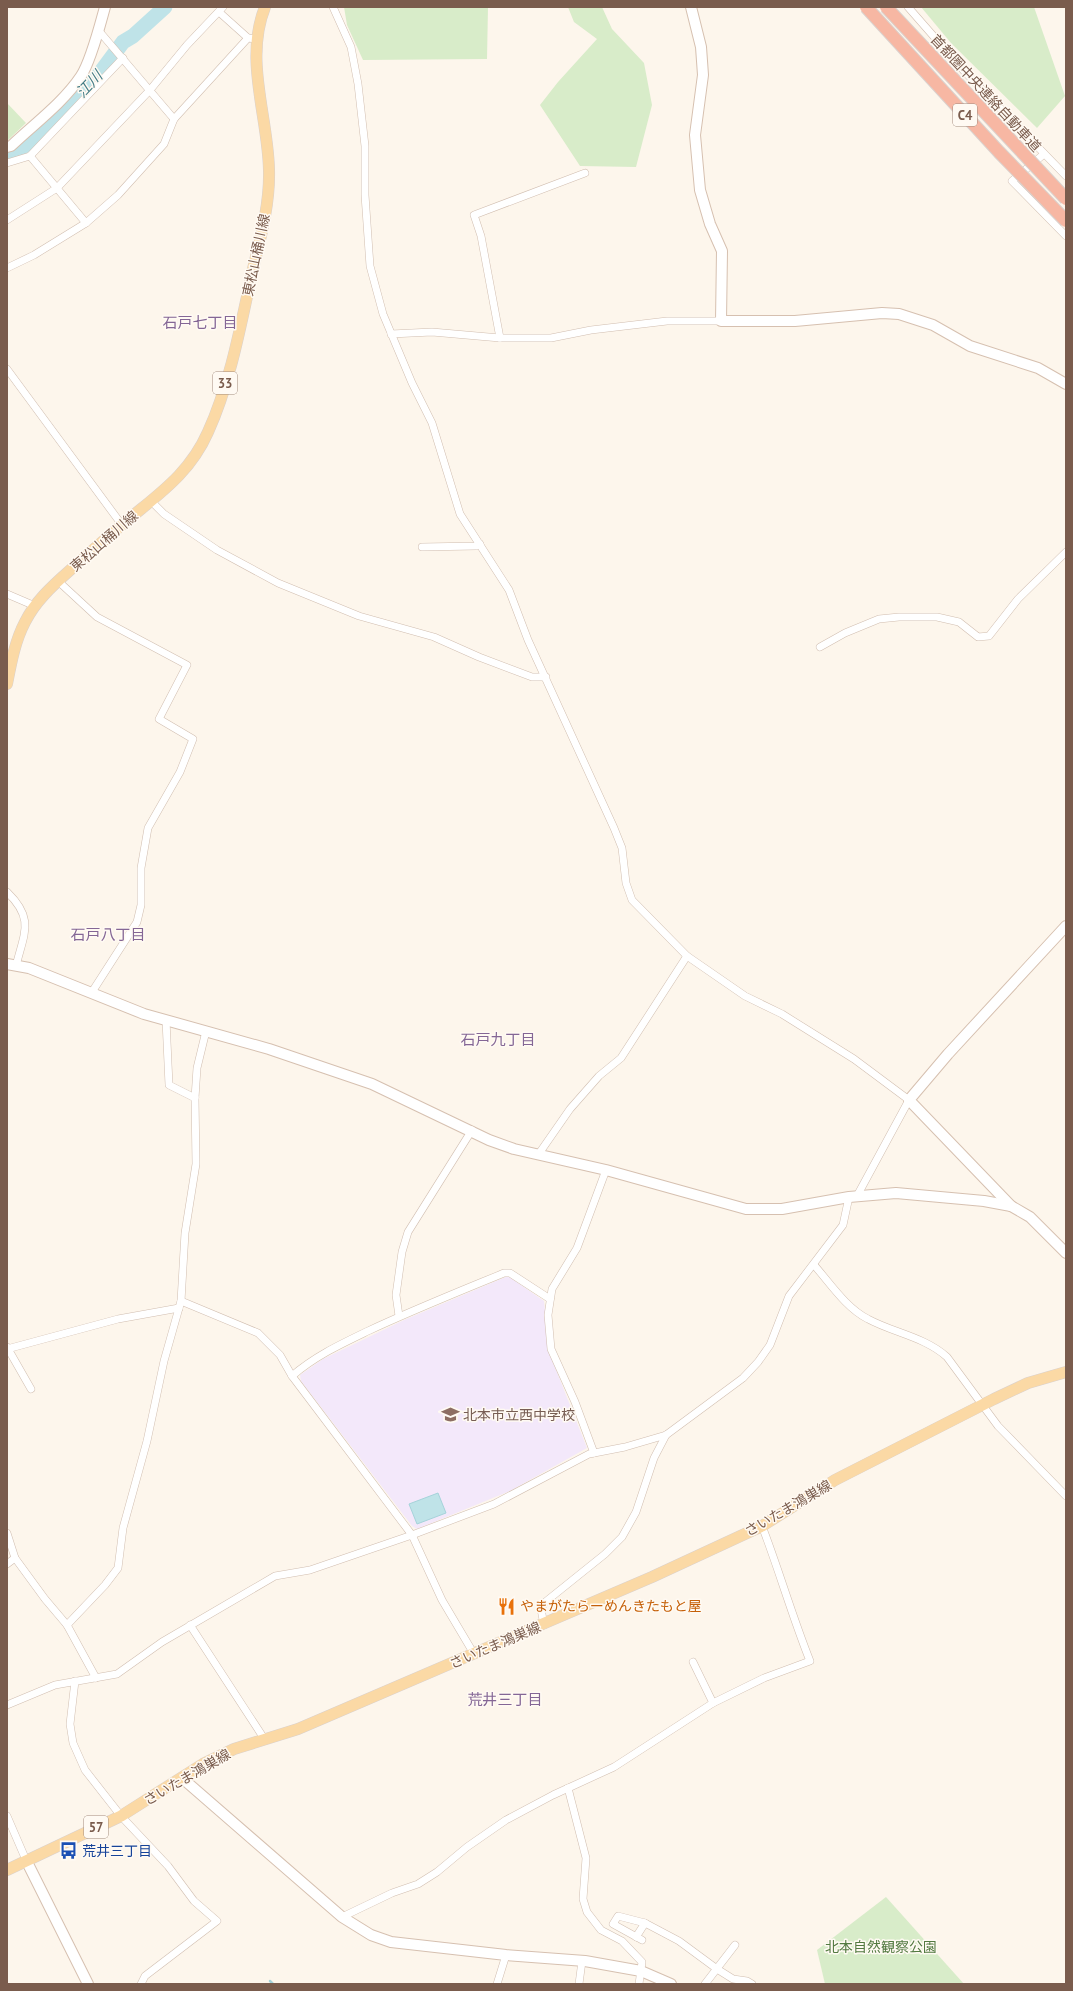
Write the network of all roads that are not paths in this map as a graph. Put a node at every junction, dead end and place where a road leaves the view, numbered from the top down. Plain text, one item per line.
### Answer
1 (105, 7) edge
2 (265, 7) edge
3 (333, 7) edge
4 (691, 7) edge
5 (866, 7) edge
6 (886, 7) edge
7 (908, 7) edge
8 (221, 10) edge
9 (99, 31) junction
10 (252, 38) junction
11 (123, 58) junction
12 (150, 90) junction
13 (174, 119) junction
14 (7, 147) edge
15 (1044, 154) junction
16 (30, 156) junction
17 (7, 163) edge
18 (585, 173) dead end
19 (1066, 176) edge
20 (56, 188) junction
21 (1066, 199) edge
22 (7, 220) edge
23 (1066, 221) edge
24 (86, 223) junction
25 (1066, 236) edge
26 (7, 268) edge
27 (721, 321) junction
28 (391, 334) junction
29 (500, 338) junction
30 (7, 369) edge
31 (1066, 384) edge
32 (151, 501) junction
33 (122, 525) junction
34 (480, 544) junction
35 (422, 547) dead end
36 (1066, 552) edge
37 (58, 581) junction
38 (7, 594) edge
39 (35, 606) junction
40 (820, 647) dead end
41 (546, 678) junction
42 (7, 684) edge
43 (7, 892) edge
44 (1066, 926) edge
45 (687, 956) junction
46 (12, 965) edge
47 (92, 992) junction
48 (166, 1020) junction
49 (206, 1031) junction
50 (194, 1098) junction
51 (909, 1100) junction
52 (472, 1130) junction
53 (538, 1155) junction
54 (606, 1170) junction
55 (853, 1196) junction
56 (1011, 1206) junction
57 (1066, 1253) edge
58 (814, 1265) junction
59 (550, 1299) junction
60 (180, 1305) junction
61 (399, 1316) junction
62 (7, 1348) edge
63 (1066, 1372) edge
64 (292, 1376) junction
65 (31, 1389) dead end
66 (983, 1405) junction
67 (666, 1434) junction
68 (594, 1453) junction
69 (1066, 1496) edge
70 (762, 1526) junction
71 (7, 1533) edge
72 (412, 1535) junction
73 (15, 1558) junction
74 (7, 1564) edge
75 (67, 1625) junction
76 (190, 1625) junction
77 (544, 1625) junction
78 (474, 1654) junction
79 (693, 1662) dead end
80 (96, 1678) junction
81 (75, 1682) junction
82 (713, 1703) junction
83 (7, 1704) edge
84 (265, 1740) junction
85 (182, 1778) junction
86 (568, 1788) junction
87 (7, 1816) edge
88 (121, 1816) junction
89 (26, 1860) junction
90 (7, 1870) edge
91 (342, 1916) junction
92 (645, 1923) junction
93 (735, 1945) dead end
94 (506, 1955) junction
95 (582, 1961) junction
96 (717, 1969) junction
97 (641, 1972) junction
98 (669, 1983) edge
99 (88, 1984) edge
100 (141, 1984) edge
101 (497, 1984) edge
102 (579, 1984) edge
103 (639, 1984) edge
104 (707, 1984) edge
105 (752, 1984) edge

1 - 9 street
2 - 10 main road, 東松山桶川線 / 33
3 - 28 street
4 - 27 street
5 - 23 highway, C4, bridge
6 - 21 highway, 首都圏中央連絡自動車道 / C4, bridge
7 - 15 street
8 - 10 street
8 - 12 street
9 - 11 street
9 - 14 street
10 - 13 street
10 - 32 main road, 東松山桶川線 / 33
11 - 12 street
11 - 16 street
12 - 13 street
12 - 20 street
13 - 24 street
15 - 19 street
15 - 25 street
16 - 17 street
16 - 20 street
18 - 29 street
20 - 22 street
20 - 24 street
24 - 26 street
27 - 29 street
27 - 31 street
28 - 29 street
28 - 34 street
30 - 33 street
32 - 33 main road, 東松山桶川線 / 33
32 - 41 street
33 - 37 main road, 東松山桶川線 / 33
34 - 35 street
34 - 41 street
36 - 40 street
37 - 39 main road, 東松山桶川線 / 33
37 - 47 street
38 - 39 street
39 - 42 main road, 東松山桶川線 / 33
41 - 45 street
43 - 46 street
44 - 51 street
45 - 51 street
45 - 53 street
46 - 47 street
47 - 48 street
48 - 49 street
48 - 50 street
49 - 50 street
49 - 52 street
50 - 60 street
51 - 55 street
51 - 56 street
52 - 53 street
52 - 61 street
53 - 54 street
54 - 55 street
54 - 59 street
55 - 56 street
55 - 58 street
56 - 57 street
58 - 66 street
58 - 67 street
59 - 61 street
59 - 68 street
60 - 62 street
60 - 64 street
60 - 75 street
61 - 64 street
62 - 65 street
63 - 66 main road, さいたま鴻巣線 / 57
64 - 72 street
66 - 69 street
66 - 70 main road, さいたま鴻巣線 / 57
67 - 68 street
67 - 77 street
68 - 72 street
70 - 77 main road, さいたま鴻巣線 / 57
70 - 82 street
71 - 73 street
72 - 76 street
72 - 78 street
73 - 74 street
73 - 75 street
75 - 80 street
76 - 80 street
76 - 84 street
77 - 78 main road, さいたま鴻巣線 / 57
78 - 84 main road, さいたま鴻巣線 / 57
79 - 82 street
80 - 81 street
81 - 83 street
81 - 88 street
82 - 86 street
84 - 85 main road, さいたま鴻巣線 / 57
85 - 88 main road, さいたま鴻巣線 / 57
85 - 91 street
86 - 91 street
86 - 97 street
87 - 89 street
88 - 89 main road, さいたま鴻巣線 / 57
88 - 100 street
89 - 90 main road, さいたま鴻巣線 / 57
89 - 99 street
91 - 94 street
92 - 92 street
92 - 96 street
93 - 96 street
94 - 95 street
94 - 101 street
95 - 97 street
95 - 102 street
96 - 104 street
96 - 105 street
97 - 98 street
97 - 103 street

